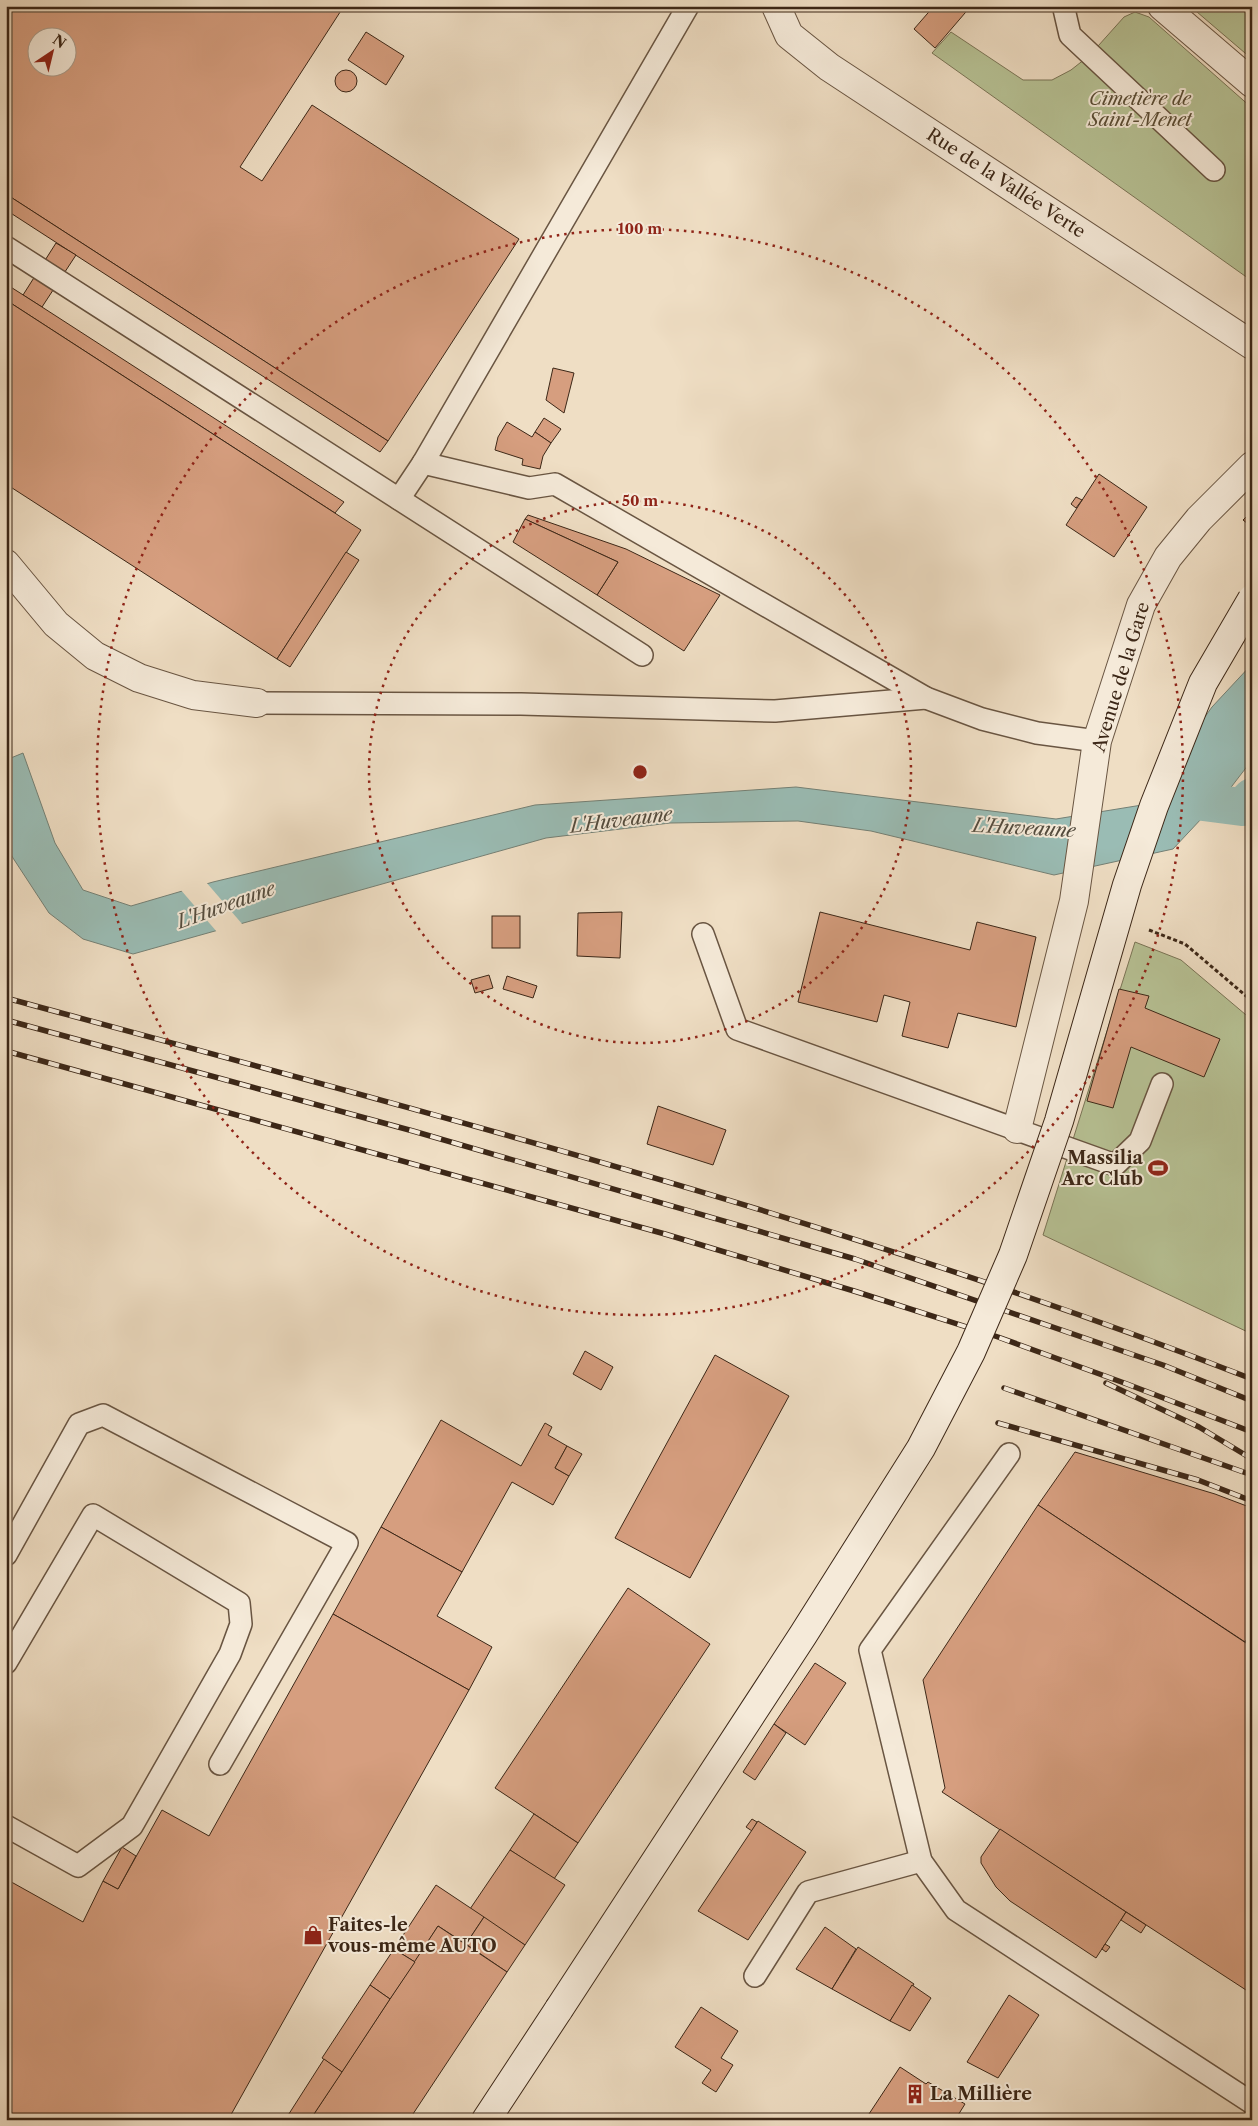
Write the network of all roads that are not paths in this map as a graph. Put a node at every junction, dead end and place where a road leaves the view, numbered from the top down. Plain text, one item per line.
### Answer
1 (688, 6) edge
2 (776, 6) edge
3 (1066, 6) edge
4 (1162, 6) edge
5 (1252, 84) edge
6 (1214, 170) dead end
7 (6, 247) edge
8 (1252, 345) edge
9 (423, 463) junction
10 (1252, 466) edge
11 (399, 499) junction
12 (6, 564) edge
13 (1252, 599) edge
14 (642, 655) dead end
15 (926, 698) junction
16 (257, 703) joint
17 (1097, 741) junction
18 (703, 934) dead end
19 (1162, 1084) dead end
20 (1017, 1129) junction
21 (1009, 1454) dead end
22 (6, 1555) edge
23 (6, 1663) edge
24 (220, 1764) dead end
25 (6, 1826) edge
26 (922, 1862) junction
27 (755, 1976) dead end
28 (1252, 2103) edge
29 (486, 2120) edge

1 - 9 lane
2 - 8 street, Rue de la Vallée Verte
3 - 6 lane
4 - 5 street
7 - 11 lane
9 - 11 lane
9 - 15 lane
10 - 17 street, Avenue de la Gare
11 - 14 lane
12 - 16 street
13 - 29 street, bridge
15 - 16 lane
15 - 17 lane
17 - 20 street, Avenue de la Gare
18 - 20 lane
19 - 20 lane
21 - 26 lane
22 - 24 lane
23 - 25 lane
26 - 27 lane
26 - 28 lane

